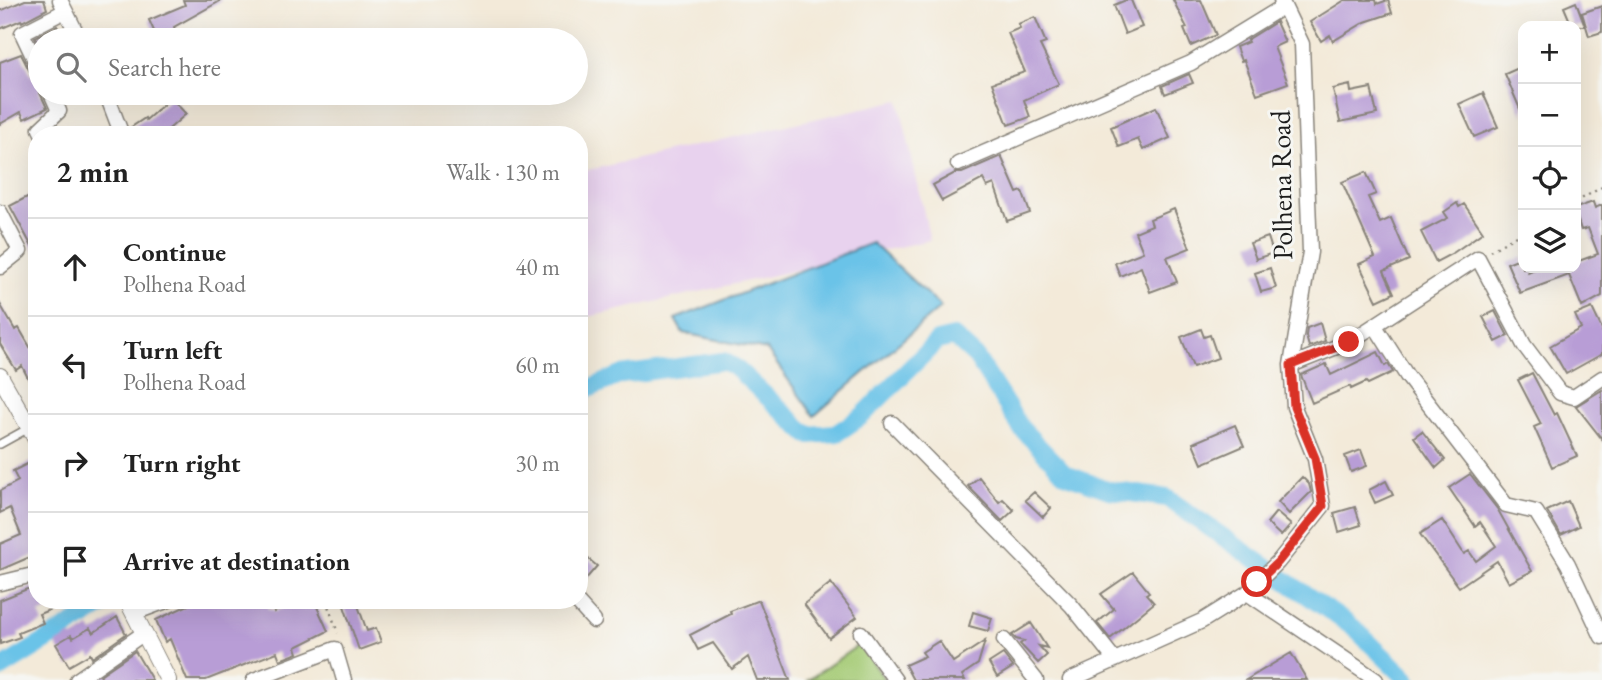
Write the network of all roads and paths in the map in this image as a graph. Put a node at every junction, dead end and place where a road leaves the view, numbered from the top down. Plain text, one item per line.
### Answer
1 (1282, 3) edge
2 (62, 6) edge
3 (29, 28) edge
4 (74, 28) edge
5 (28, 29) edge
6 (28, 46) edge
7 (56, 105) edge
8 (111, 105) edge
9 (43, 126) edge
10 (119, 126) edge
11 (958, 164) dead end
12 (1602, 187) edge
13 (1581, 199) edge
14 (0, 212) edge
15 (1518, 235) edge
16 (1478, 258) junction
17 (0, 267) edge
18 (1375, 326) junction
19 (1291, 365) junction
20 (0, 376) edge
21 (1602, 378) edge
22 (892, 423) dead end
23 (28, 425) edge
24 (28, 435) edge
25 (0, 443) edge
26 (28, 576) edge
27 (0, 583) edge
28 (1252, 587) junction
29 (131, 609) edge
30 (329, 609) edge
31 (583, 609) edge
32 (594, 621) dead end
33 (862, 633) dead end
34 (144, 634) junction
35 (1602, 637) edge
36 (1004, 640) dead end
37 (335, 649) junction
38 (1115, 660) junction
39 (80, 679) edge
40 (169, 680) edge
41 (254, 680) edge
42 (344, 680) edge
43 (895, 680) edge
44 (1036, 680) edge
45 (1070, 680) edge
46 (1376, 680) edge

1 - 11 street
1 - 19 street, Polhena Road
2 - 3 street
2 - 4 street
5 - 6 street
7 - 9 street
8 - 10 street
12 - 13 path
14 - 17 street
15 - 16 path
16 - 18 street
16 - 21 street
18 - 19 street
18 - 35 street
19 - 28 street, Polhena Road
20 - 23 street
22 - 38 street
24 - 25 lane
26 - 27 street
28 - 38 street, Polhena Road
28 - 46 street
29 - 34 street
30 - 37 path
31 - 32 street
33 - 43 street
34 - 39 street
34 - 40 street
36 - 44 street
37 - 41 street
37 - 42 street
38 - 45 street, Polhena Road

